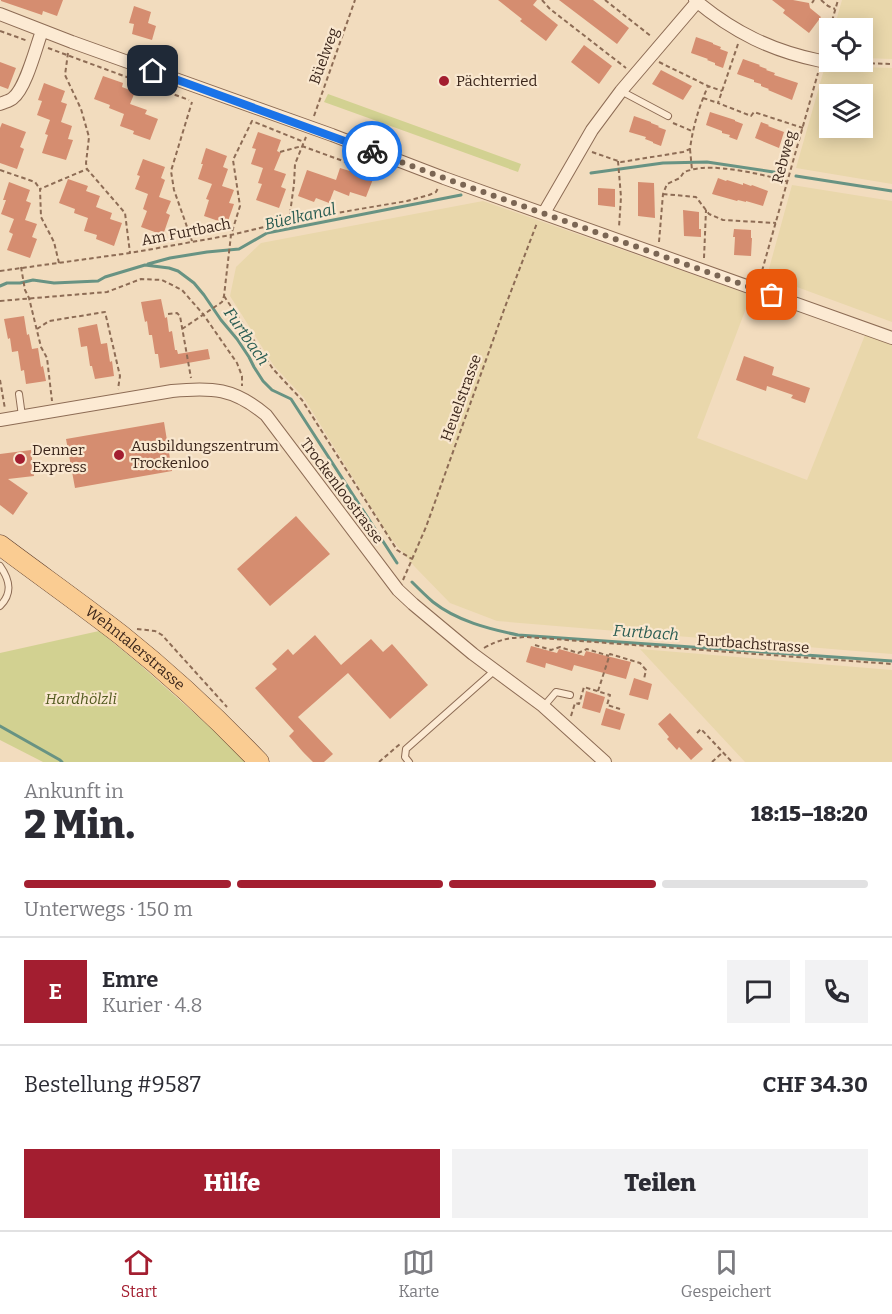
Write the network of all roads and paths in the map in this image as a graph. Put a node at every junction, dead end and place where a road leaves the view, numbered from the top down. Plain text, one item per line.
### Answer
1 (356, 0) edge
2 (542, 0) edge
3 (605, 0) edge
4 (821, 0) edge
5 (838, 0) edge
6 (696, 1) edge
7 (835, 9) junction
8 (0, 14) edge
9 (833, 18) edge
10 (0, 31) edge
11 (42, 31) junction
12 (742, 32) junction
13 (72, 42) junction
14 (661, 44) junction
15 (37, 45) junction
16 (68, 56) junction
17 (650, 57) junction
18 (819, 60) edge
19 (873, 63) edge
20 (892, 64) edge
21 (823, 72) edge
22 (635, 75) junction
23 (708, 86) junction
24 (621, 91) junction
25 (722, 91) junction
26 (703, 98) junction
27 (189, 99) dead end
28 (192, 102) dead end
29 (718, 103) junction
30 (0, 104) edge
31 (668, 116) dead end
32 (313, 119) dead end
33 (803, 128) junction
34 (307, 136) dead end
35 (304, 142) junction
36 (302, 146) junction
37 (581, 147) junction
38 (690, 151) junction
39 (280, 152) dead end
40 (617, 163) junction
41 (354, 165) dead end
42 (87, 169) junction
43 (0, 170) edge
44 (692, 170) junction
45 (788, 182) junction
46 (441, 184) dead end
47 (40, 189) junction
48 (663, 194) junction
49 (706, 210) junction
50 (543, 212) junction
51 (289, 221) junction
52 (776, 223) junction
53 (619, 227) dead end
54 (231, 235) junction
55 (192, 242) junction
56 (130, 253) junction
57 (659, 254) junction
58 (704, 258) dead end
59 (59, 263) junction
60 (21, 267) junction
61 (0, 271) edge
62 (757, 289) junction
63 (772, 295) junction
64 (224, 296) junction
65 (29, 298) junction
66 (0, 301) edge
67 (168, 314) dead end
68 (203, 314) junction
69 (766, 315) dead end
70 (182, 328) junction
71 (37, 329) junction
72 (892, 338) edge
73 (0, 380) edge
74 (191, 380) dead end
75 (118, 392) dead end
76 (19, 394) dead end
77 (241, 398) junction
78 (52, 404) dead end
79 (3, 416) edge
80 (22, 416) junction
81 (0, 545) edge
82 (412, 560) junction
83 (0, 566) edge
84 (398, 590) junction
85 (0, 606) edge
86 (535, 645) dead end
87 (473, 654) junction
88 (609, 656) junction
89 (892, 664) edge
90 (495, 670) junction
91 (644, 679) dead end
92 (598, 691) junction
93 (570, 695) dead end
94 (543, 706) junction
95 (620, 709) dead end
96 (568, 728) junction
97 (697, 733) dead end
98 (723, 752) junction
99 (259, 762) edge
100 (409, 762) edge
101 (605, 762) edge
102 (712, 762) edge
103 (732, 762) edge

1 - 32 path, Büelweg
2 - 22 path
3 - 14 path
4 - 7 path
5 - 7 path, Rebweg
6 - 12 street
6 - 14 street
7 - 9 path, Rebweg
8 - 11 street
10 - 15 path
11 - 13 street
11 - 15 street
12 - 18 street
12 - 25 path
13 - 16 path
13 - 50 street
14 - 17 street
15 - 16 path
15 - 30 street
16 - 27 path
16 - 42 path
17 - 22 street
17 - 23 path
19 - 20 path
21 - 33 path, Rebweg
22 - 24 street
23 - 25 path
23 - 26 path
24 - 31 lane
24 - 37 street
25 - 29 path
26 - 29 path
26 - 38 path
28 - 55 path
29 - 33 path
33 - 45 path, Rebweg
34 - 35 path
35 - 36 path
35 - 54 path
36 - 39 path
36 - 41 path
36 - 51 path
37 - 40 path
37 - 50 street
38 - 40 path
38 - 44 path
40 - 53 path
42 - 47 path
42 - 56 path
43 - 47 path
44 - 45 path
44 - 48 path
45 - 52 path, Rebweg
46 - 51 path, Am Furtbach
47 - 59 path
48 - 49 path
48 - 57 path
49 - 52 path
49 - 58 path
50 - 57 street
50 - 82 path, Heuelstrasse
51 - 54 path, Am Furtbach
52 - 62 path, Rebweg
54 - 55 path, Am Furtbach
54 - 64 path
55 - 56 path, Am Furtbach
56 - 59 path, Am Furtbach
57 - 62 street
59 - 60 path, Am Furtbach
60 - 61 path, Am Furtbach
60 - 65 path
62 - 63 street
63 - 69 lane
63 - 72 street
64 - 68 path
64 - 82 path
65 - 66 path
65 - 68 path
65 - 71 path
67 - 70 path
68 - 70 path
68 - 77 path
70 - 74 path
71 - 75 path
71 - 78 path
73 - 79 path
76 - 80 lane
77 - 80 street, Trockenloostrasse
77 - 84 street, Trockenloostrasse
79 - 80 street, Trockenloostrasse
81 - 99 main road, Wehntalerstrasse
82 - 84 path, Heuelstrasse
83 - 85 lane
84 - 87 street, Trockenloostrasse
86 - 88 path
87 - 89 path, Furtbachstrasse
87 - 90 street, Trockenloostrasse
88 - 91 path
88 - 92 path
90 - 94 street, Trockenloostrasse
90 - 100 lane
92 - 95 path
92 - 96 path
93 - 94 lane
94 - 96 street, Trockenloostrasse
96 - 101 street, Trockenloostrasse
97 - 98 path
98 - 102 path
98 - 103 path

